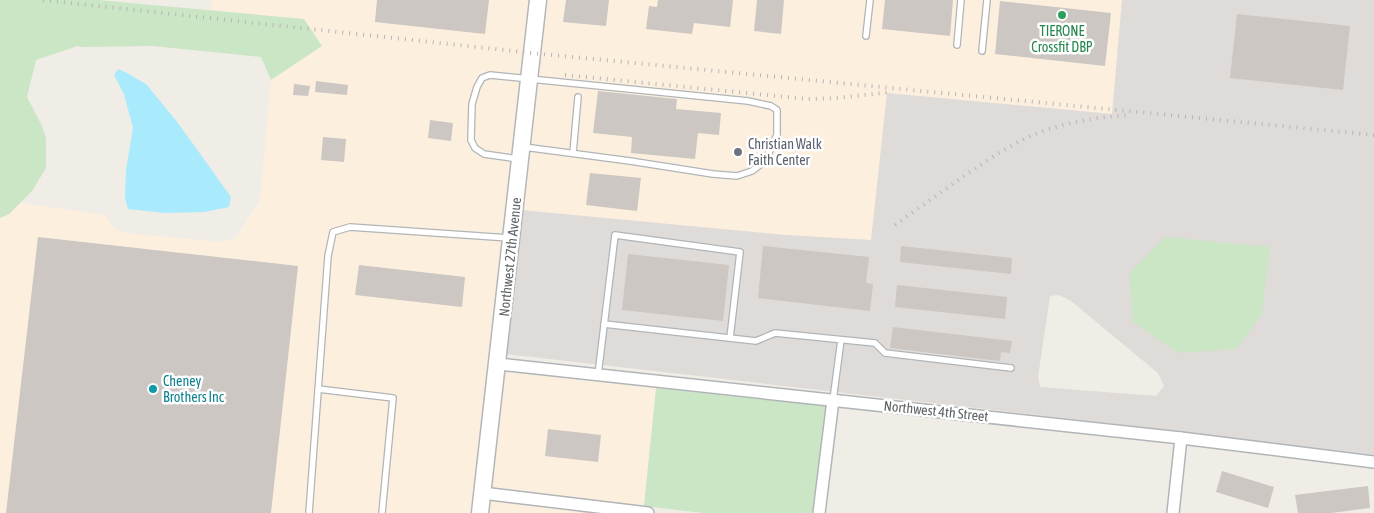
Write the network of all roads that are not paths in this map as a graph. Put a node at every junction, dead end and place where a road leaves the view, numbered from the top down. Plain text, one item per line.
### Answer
1 (538, 0) edge
2 (870, 0) edge
3 (961, 0) edge
4 (987, 0) edge
5 (866, 36) dead end
6 (957, 45) dead end
7 (982, 51) dead end
8 (529, 79) junction
9 (578, 97) dead end
10 (521, 153) junction
11 (573, 153) junction
12 (512, 238) junction
13 (604, 324) junction
14 (730, 338) junction
15 (841, 340) junction
16 (498, 364) junction
17 (1012, 368) dead end
18 (598, 375) junction
19 (318, 389) junction
20 (833, 400) junction
21 (1181, 438) junction
22 (1374, 462) edge
23 (482, 493) junction
24 (310, 513) edge
25 (382, 513) edge
26 (480, 513) edge
27 (648, 513) edge
28 (819, 513) edge
29 (1173, 513) edge

1 - 8 main road, Northwest 27th Avenue
2 - 5 lane
3 - 6 lane
4 - 7 lane
8 - 10 main road, Northwest 27th Avenue
8 - 10 lane
8 - 11 lane
9 - 11 lane
10 - 11 lane
10 - 12 main road, Northwest 27th Avenue
12 - 16 main road, Northwest 27th Avenue
12 - 19 lane
13 - 14 lane
13 - 14 lane
13 - 18 lane
14 - 15 lane
15 - 17 lane
15 - 20 lane
16 - 18 street, Northwest 4th Street
16 - 23 main road, Northwest 27th Avenue
18 - 20 street, Northwest 4th Street
19 - 24 lane
19 - 25 lane
20 - 21 street, Northwest 4th Street
20 - 28 street
21 - 22 street, Northwest 4th Street
21 - 29 street
23 - 26 main road, Northwest 27th Avenue
23 - 27 street

